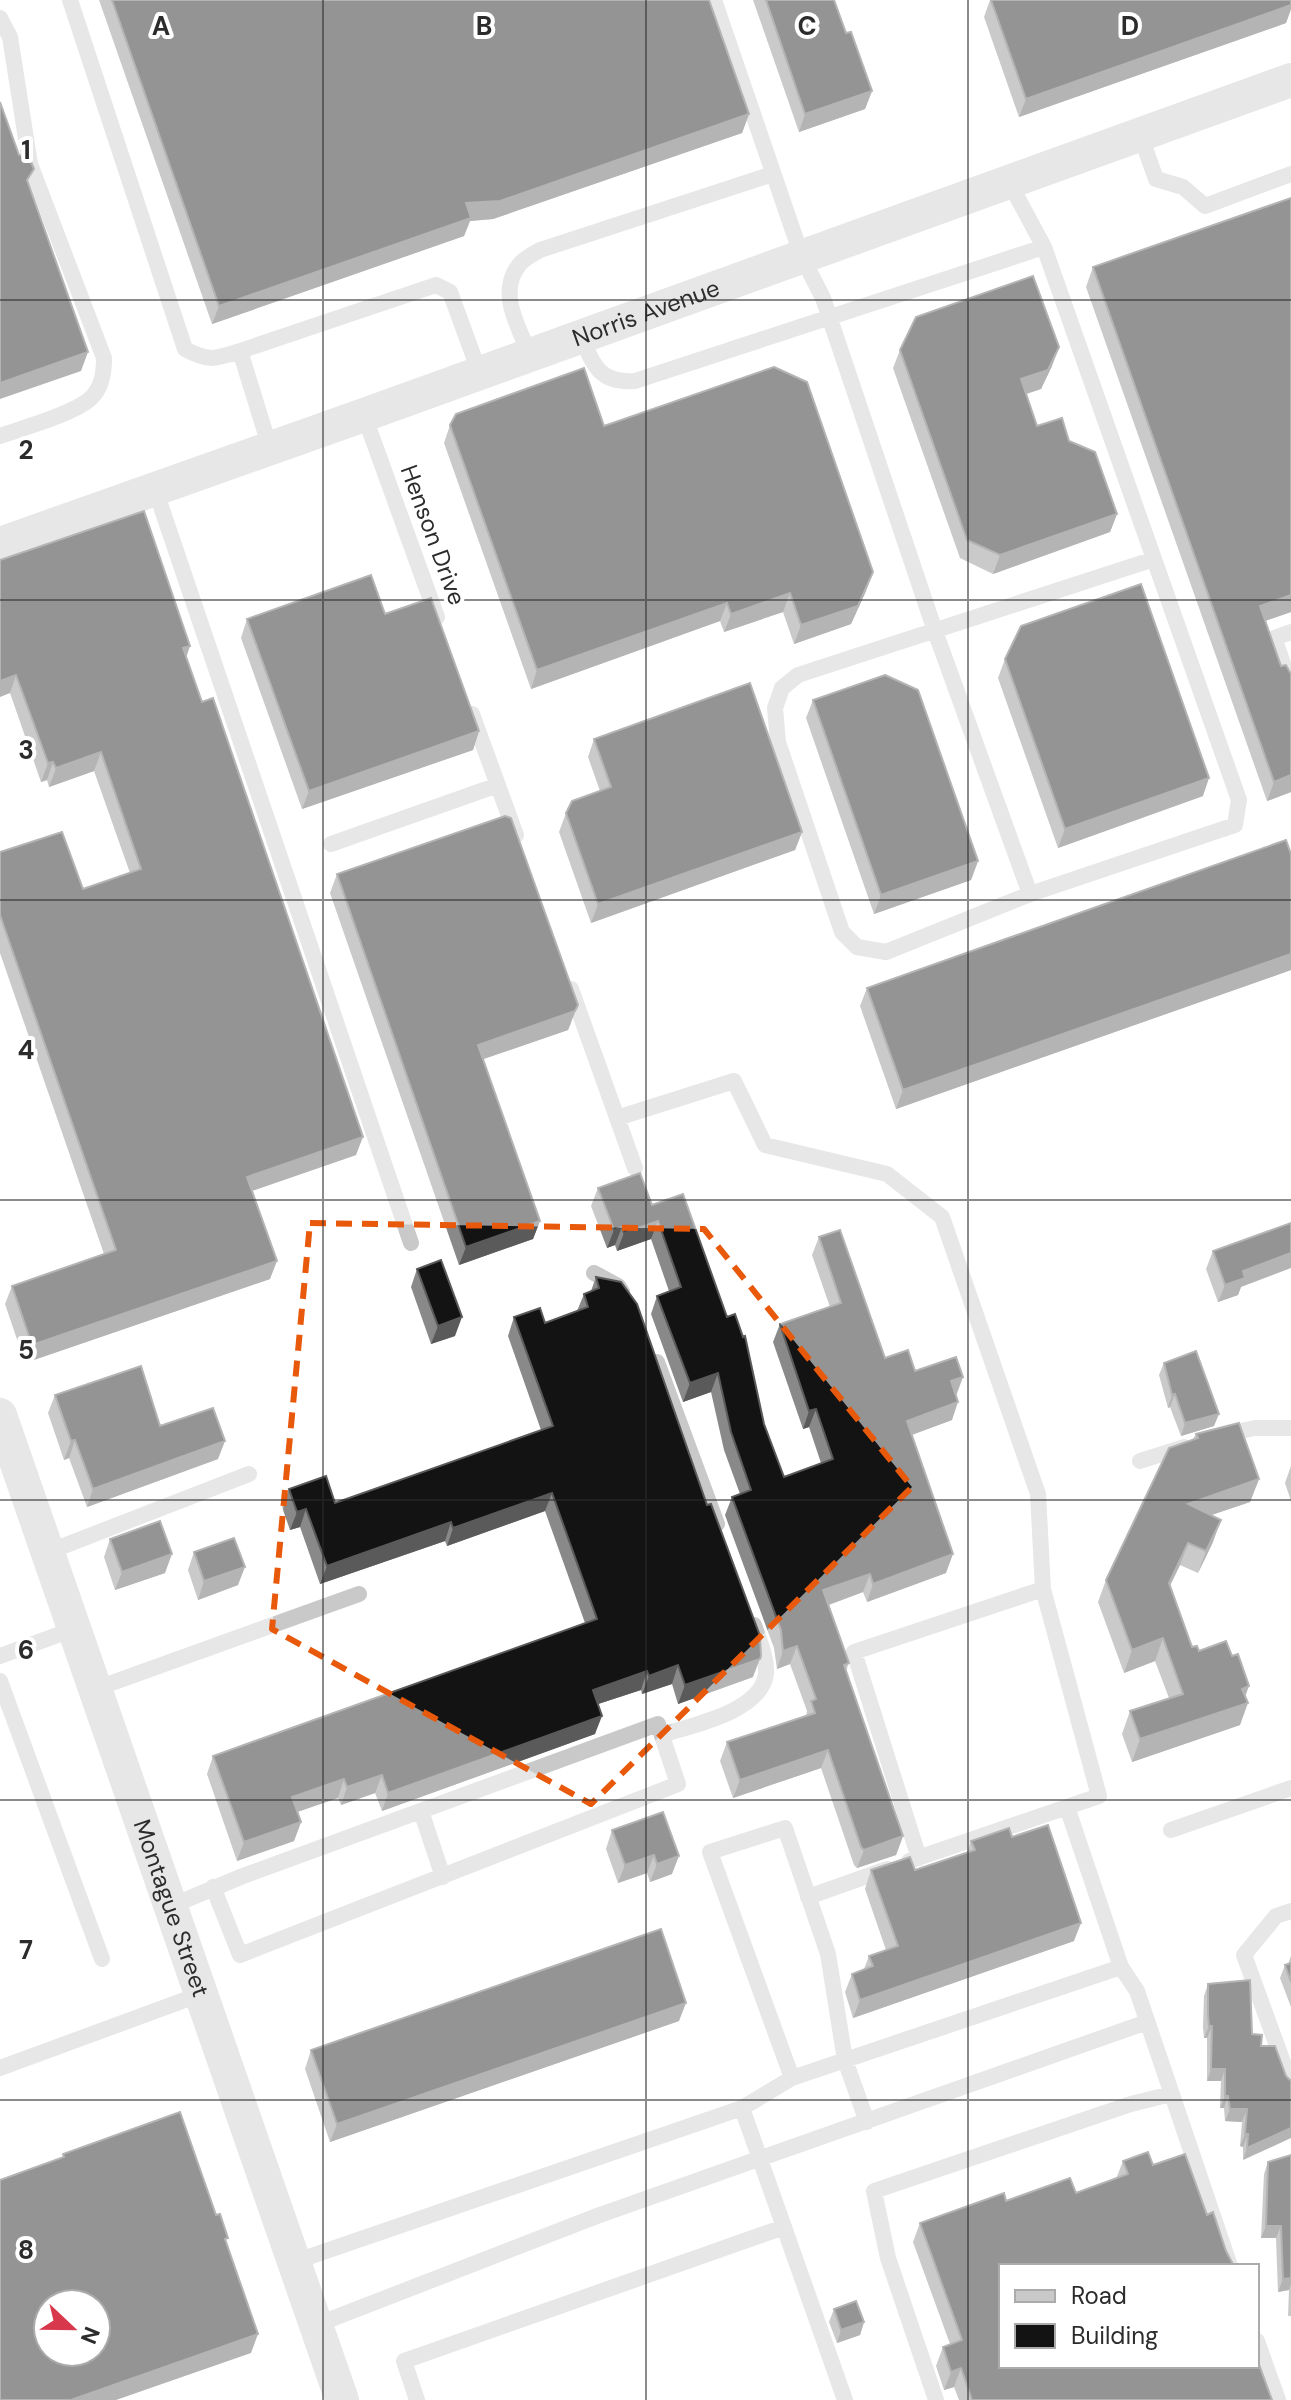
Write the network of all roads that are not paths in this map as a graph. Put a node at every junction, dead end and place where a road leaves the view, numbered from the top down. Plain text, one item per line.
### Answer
1 (70, 0) edge
2 (714, 0) edge
3 (0, 18) edge
4 (1291, 80) edge
5 (1140, 134) junction
6 (773, 174) junction
7 (1291, 174) edge
8 (1009, 182) junction
9 (1044, 247) junction
10 (802, 257) junction
11 (829, 317) junction
12 (581, 336) junction
13 (240, 351) junction
14 (530, 355) junction
15 (480, 374) junction
16 (364, 415) junction
17 (0, 436) edge
18 (270, 448) junction
19 (155, 489) junction
20 (0, 544) edge
21 (1154, 559) junction
22 (935, 631) junction
23 (1291, 632) edge
24 (444, 637) edge
25 (1291, 686) edge
26 (466, 696) edge
27 (498, 785) junction
28 (331, 844) dead end
29 (524, 857) edge
30 (1030, 894) junction
31 (565, 973) edge
32 (617, 1118) junction
33 (635, 1168) dead end
34 (411, 1243) dead end
35 (594, 1273) dead end
36 (633, 1307) edge
37 (651, 1346) edge
38 (0, 1415) edge
39 (1291, 1428) edge
40 (1140, 1461) dead end
41 (249, 1474) dead end
42 (721, 1536) edge
43 (48, 1552) junction
44 (1043, 1589) junction
45 (359, 1594) dead end
46 (748, 1609) edge
47 (74, 1629) junction
48 (0, 1656) edge
49 (0, 1681) edge
50 (95, 1689) junction
51 (662, 1735) junction
52 (1291, 1788) edge
53 (1067, 1807) junction
54 (421, 1811) junction
55 (1171, 1830) dead end
56 (919, 1858) junction
57 (443, 1877) junction
58 (213, 1887) junction
59 (808, 1897) junction
60 (171, 1906) junction
61 (1291, 1911) edge
62 (102, 1959) dead end
63 (1121, 1967) junction
64 (201, 1994) junction
65 (1147, 2022) junction
66 (845, 2060) junction
67 (0, 2068) edge
68 (792, 2078) junction
69 (1291, 2084) edge
70 (1171, 2094) junction
71 (742, 2108) junction
72 (867, 2122) junction
73 (761, 2160) junction
74 (784, 2227) junction
75 (294, 2262) junction
76 (1229, 2264) edge
77 (316, 2325) junction
78 (1259, 2347) edge
79 (342, 2400) edge
80 (417, 2400) edge
81 (845, 2400) edge
82 (936, 2400) edge
83 (1278, 2400) edge

1 - 13 lane
2 - 6 lane
3 - 17 lane
4 - 5 street, Norris Avenue
5 - 7 lane
5 - 8 street, Norris Avenue
6 - 10 lane
6 - 14 lane
8 - 9 lane
8 - 10 street, Norris Avenue
9 - 11 lane
9 - 21 lane
10 - 11 lane
10 - 12 street, Norris Avenue
11 - 12 lane
11 - 22 lane
12 - 14 street, Norris Avenue
13 - 15 lane
13 - 18 lane
14 - 15 street, Norris Avenue
15 - 16 street, Norris Avenue
16 - 18 street, Norris Avenue
16 - 24 lane, Henson Drive
18 - 19 street, Norris Avenue
19 - 20 street, Norris Avenue
19 - 34 lane
21 - 22 lane
21 - 30 lane
22 - 30 lane
22 - 30 lane
23 - 25 lane
26 - 27 lane
27 - 28 lane
27 - 29 lane
31 - 32 lane
32 - 33 lane
32 - 44 lane
35 - 36 lane
37 - 42 lane
38 - 43 street, Montague Street
39 - 40 lane
41 - 43 lane
43 - 47 street, Montague Street
44 - 53 lane
44 - 56 lane
45 - 50 lane
46 - 51 lane
47 - 48 lane
47 - 50 street, Montague Street
49 - 62 lane
50 - 60 street, Montague Street
51 - 54 lane
51 - 57 lane
52 - 55 lane
53 - 56 lane
53 - 63 lane
54 - 57 lane
54 - 58 lane
56 - 59 lane
57 - 58 lane
58 - 60 lane
59 - 66 lane
59 - 68 lane
60 - 64 street, Montague Street
61 - 69 lane
63 - 65 lane
63 - 66 lane
64 - 67 lane
64 - 75 street, Montague Street
65 - 70 lane
65 - 72 lane
66 - 68 lane
66 - 72 lane
68 - 71 lane
70 - 76 lane
70 - 82 lane
71 - 73 lane
71 - 75 lane
72 - 73 lane
73 - 74 lane
73 - 77 lane
74 - 80 lane
74 - 81 lane
75 - 77 street, Montague Street
77 - 79 street, Montague Street
78 - 83 lane

